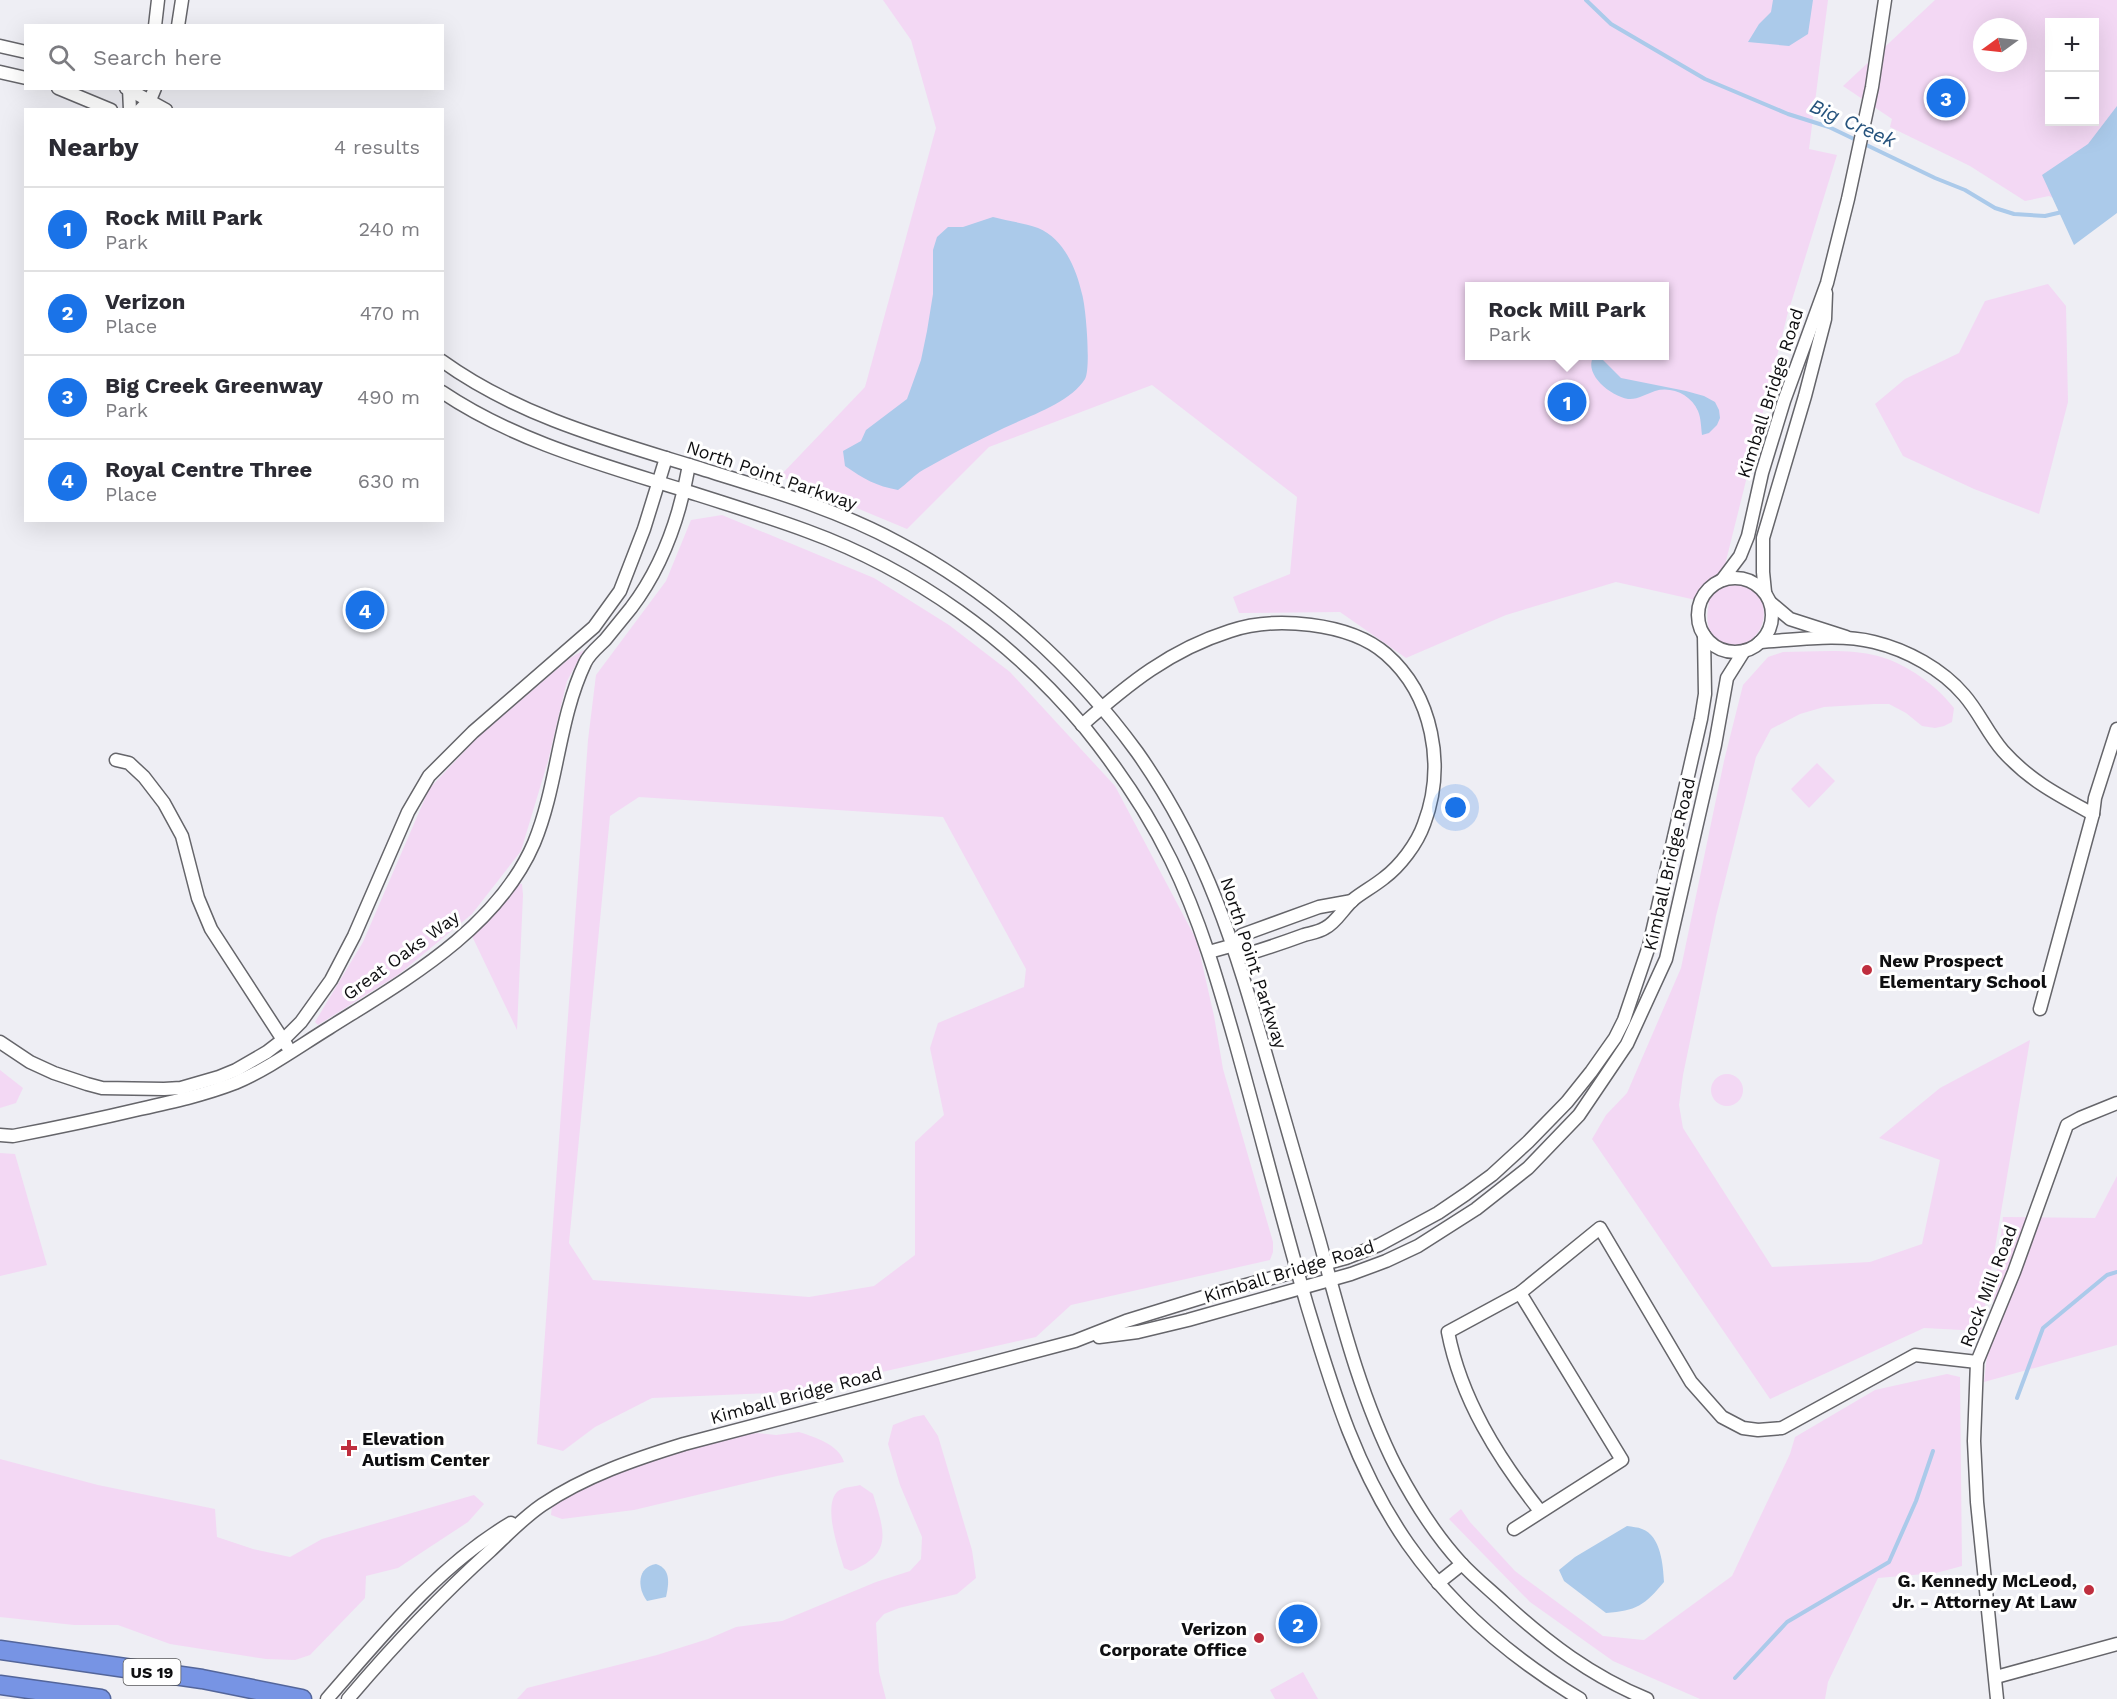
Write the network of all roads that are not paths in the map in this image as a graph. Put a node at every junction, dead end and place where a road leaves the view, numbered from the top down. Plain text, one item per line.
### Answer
1 (158, 0) edge
2 (182, 0) edge
3 (1885, 0) edge
4 (154, 24) edge
5 (178, 24) edge
6 (0, 46) edge
7 (24, 51) edge
8 (0, 72) edge
9 (24, 78) edge
10 (63, 90) edge
11 (128, 90) edge
12 (133, 90) edge
13 (152, 94) edge
14 (106, 108) edge
15 (130, 108) edge
16 (142, 108) edge
17 (164, 108) edge
18 (1827, 283) junction
19 (444, 362) edge
20 (444, 393) edge
21 (666, 458) junction
22 (689, 465) junction
23 (659, 483) junction
24 (684, 490) junction
25 (1722, 580) junction
26 (1768, 598) junction
27 (1704, 635) junction
28 (1850, 638) junction
29 (1760, 642) junction
30 (1744, 651) junction
31 (1102, 708) junction
32 (1082, 726) junction
33 (2117, 729) edge
34 (116, 760) dead end
35 (2093, 814) junction
36 (1352, 901) junction
37 (1234, 945) junction
38 (1209, 952) junction
39 (2040, 1009) dead end
40 (284, 1039) junction
41 (0, 1042) edge
42 (291, 1052) junction
43 (2117, 1103) edge
44 (0, 1135) edge
45 (1326, 1264) junction
46 (1297, 1270) junction
47 (1330, 1280) junction
48 (1302, 1287) junction
49 (1520, 1293) junction
50 (1075, 1341) junction
51 (1977, 1362) junction
52 (536, 1509) junction
53 (1540, 1511) junction
54 (1514, 1529) dead end
55 (1462, 1564) junction
56 (1438, 1583) junction
57 (2117, 1644) edge
58 (0, 1650) edge
59 (1996, 1677) junction
60 (0, 1685) edge
61 (101, 1699) edge
62 (302, 1699) edge
63 (327, 1699) edge
64 (348, 1699) edge
65 (1580, 1699) edge
66 (1647, 1699) edge
67 (1997, 1699) edge

1 - 4 street
2 - 5 street
3 - 18 street, Kimball Bridge Road
6 - 7 street
8 - 9 street
10 - 14 street
11 - 15 street
12 - 13 street
13 - 16 street
13 - 17 street
18 - 25 street, Kimball Bridge Road
18 - 26 street, Kimball Bridge Road
19 - 21 street, North Point Parkway
20 - 23 street
21 - 22 street, North Point Parkway
21 - 23 street, Great Oaks Way
22 - 24 street, Great Oaks Way
22 - 31 street, North Point Parkway
23 - 24 street
23 - 40 street, Great Oaks Way
24 - 32 street
24 - 42 street, Great Oaks Way
25 - 26 street
25 - 27 street
26 - 28 street
26 - 29 street
27 - 30 street
27 - 45 street, Kimball Bridge Road
28 - 29 street
28 - 35 street
29 - 30 street
30 - 47 street, Kimball Bridge Road
31 - 32 street
31 - 36 street
31 - 37 street, North Point Parkway
32 - 38 street
33 - 35 street
34 - 40 street
35 - 39 street
36 - 37 street
36 - 37 street
37 - 38 street
37 - 45 street, North Point Parkway
38 - 46 street
40 - 41 street, Great Oaks Way
40 - 42 street
42 - 44 street, Great Oaks Way
43 - 51 street, Rock Mill Road
45 - 46 street, Kimball Bridge Road
45 - 47 street, North Point Parkway
46 - 48 street
46 - 50 street, Kimball Bridge Road
47 - 48 street, Kimball Bridge Road
47 - 55 street, North Point Parkway
48 - 50 street, Kimball Bridge Road
48 - 56 street
49 - 51 street
49 - 53 street
49 - 53 street
50 - 52 street, Kimball Bridge Road
51 - 59 street, Rock Mill Road
52 - 63 street, Kimball Bridge Road
52 - 64 street, Kimball Bridge Road
53 - 54 street
55 - 56 street
55 - 66 street, North Point Parkway
56 - 65 street
57 - 59 street
58 - 62 highway, US 19
59 - 67 street, Rock Mill Road
60 - 61 highway, US 19

